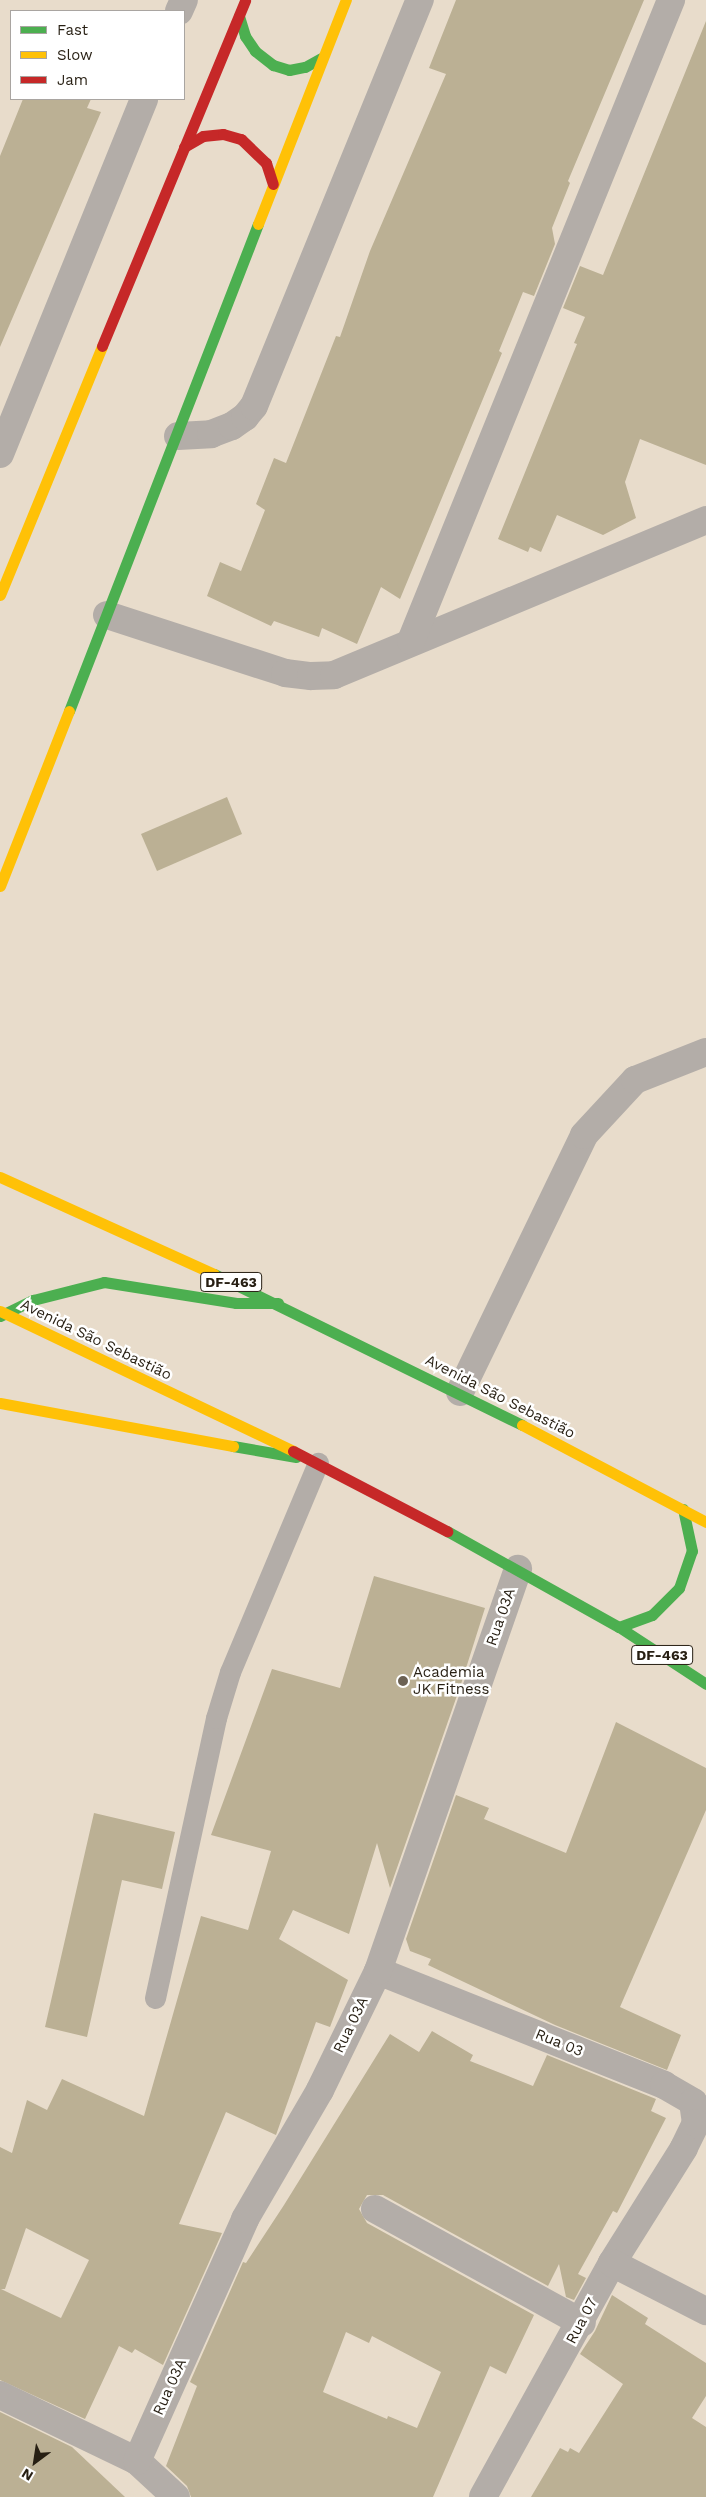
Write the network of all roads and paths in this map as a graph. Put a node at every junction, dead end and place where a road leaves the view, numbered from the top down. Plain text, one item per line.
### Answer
1 (245, 0) edge
2 (346, 0) edge
3 (420, 0) edge
4 (671, 0) edge
5 (239, 16) junction
6 (321, 58) junction
7 (144, 100) edge
8 (184, 147) junction
9 (273, 184) junction
10 (178, 436) junction
11 (0, 454) edge
12 (706, 520) edge
13 (0, 595) edge
14 (107, 615) junction
15 (411, 641) junction
16 (0, 886) edge
17 (706, 1052) edge
18 (0, 1177) edge
19 (278, 1303) junction
20 (2, 1314) edge
21 (460, 1392) junction
22 (0, 1403) edge
23 (312, 1461) junction
24 (683, 1508) junction
25 (706, 1522) edge
26 (518, 1569) junction
27 (619, 1627) junction
28 (706, 1684) edge
29 (378, 1971) junction
30 (155, 1998) dead end
31 (684, 2148) joint
32 (375, 2209) dead end
33 (612, 2263) junction
34 (706, 2311) edge
35 (582, 2323) junction
36 (0, 2395) edge
37 (137, 2461) junction
38 (176, 2497) edge
39 (483, 2497) edge

1 - 5 street
2 - 6 street
3 - 10 street
4 - 15 street
5 - 6 street
5 - 8 street
6 - 9 street
7 - 11 street
8 - 9 street
8 - 13 street
9 - 10 street
10 - 14 street
12 - 15 street
14 - 15 street
14 - 16 street
17 - 21 street
18 - 19 street, Avenida São Sebastião / DF-463
19 - 20 street, Avenida São Sebastião
19 - 21 street, Avenida São Sebastião / DF-463
20 - 23 street, Avenida São Sebastião / DF-463
21 - 24 street, Avenida São Sebastião / DF-463
22 - 23 street, Avenida São Sebastião
23 - 26 street, Avenida São Sebastião / DF-463
23 - 30 lane
24 - 25 street, Avenida São Sebastião / DF-463
24 - 27 street
26 - 27 street, Avenida São Sebastião / DF-463
26 - 29 street, Rua 03A
27 - 28 street, Avenida São Sebastião / DF-463
29 - 31 street, Rua 03
29 - 37 street, Rua 03A
31 - 33 street, Rua 07
32 - 35 street
33 - 34 street
33 - 35 street, Rua 07
35 - 39 street, Rua 07
36 - 37 street
37 - 38 street

